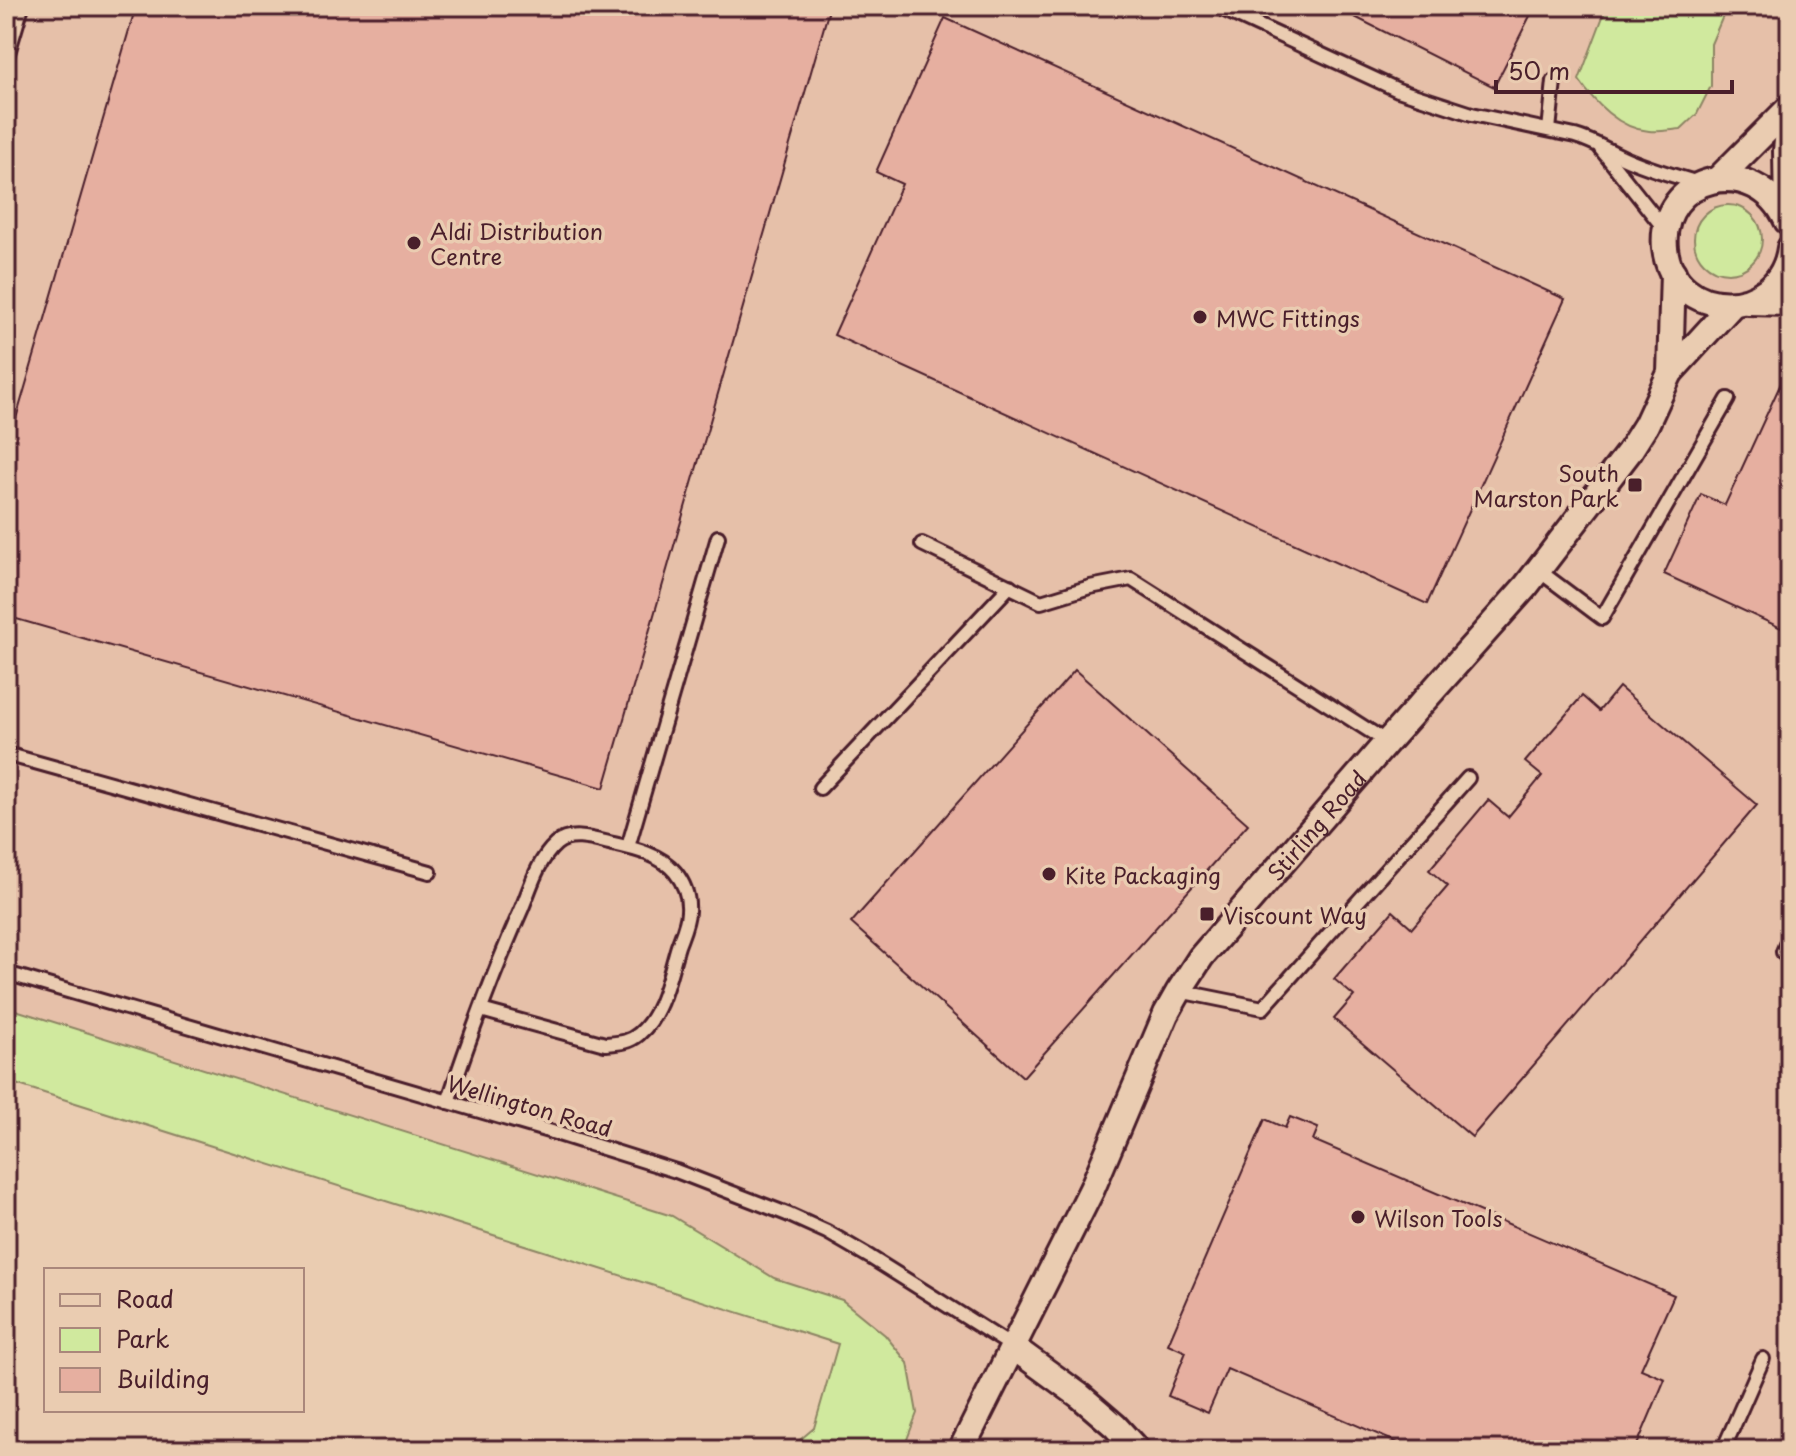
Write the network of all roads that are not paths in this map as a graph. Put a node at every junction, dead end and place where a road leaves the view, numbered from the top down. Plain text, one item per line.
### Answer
1 (22, 6) edge
2 (1216, 6) edge
3 (6, 60) edge
4 (1554, 81) dead end
5 (1790, 109) edge
6 (1549, 130) junction
7 (1599, 146) junction
8 (1710, 182) junction
9 (1789, 228) edge
10 (1666, 231) junction
11 (1790, 248) edge
12 (1673, 272) junction
13 (1738, 303) junction
14 (1790, 303) edge
15 (1670, 373) junction
16 (1728, 399) dead end
17 (718, 537) dead end
18 (922, 544) dead end
19 (1538, 570) junction
20 (1010, 586) junction
21 (1387, 742) junction
22 (6, 754) edge
23 (1468, 778) dead end
24 (820, 788) dead end
25 (628, 847) junction
26 (430, 872) dead end
27 (1790, 935) edge
28 (1790, 962) edge
29 (6, 973) edge
30 (1179, 991) junction
31 (481, 1010) junction
32 (448, 1102) junction
33 (1013, 1347) junction
34 (1763, 1359) dead end
35 (961, 1450) edge
36 (1137, 1450) edge
37 (1723, 1450) edge

1 - 3 lane
2 - 6 lane
4 - 6 lane
5 - 8 street
5 - 9 street
6 - 7 lane
7 - 8 lane
7 - 10 lane
8 - 9 street
8 - 10 street
10 - 12 street, Stirling Road
11 - 13 street, Stirling Road
12 - 13 street
12 - 15 street, Stirling Road
13 - 14 street
13 - 15 street, Stirling Road
15 - 19 street, Stirling Road
16 - 19 lane
17 - 25 lane
18 - 20 lane
19 - 21 street, Stirling Road
20 - 21 lane
20 - 24 lane
21 - 30 street, Stirling Road
22 - 26 lane
23 - 30 lane
25 - 31 lane
25 - 31 lane
27 - 28 lane
29 - 32 lane, Wellington Road
30 - 33 street, Stirling Road
31 - 32 lane
32 - 33 lane, Wellington Road
33 - 35 street
33 - 36 street
34 - 37 lane

